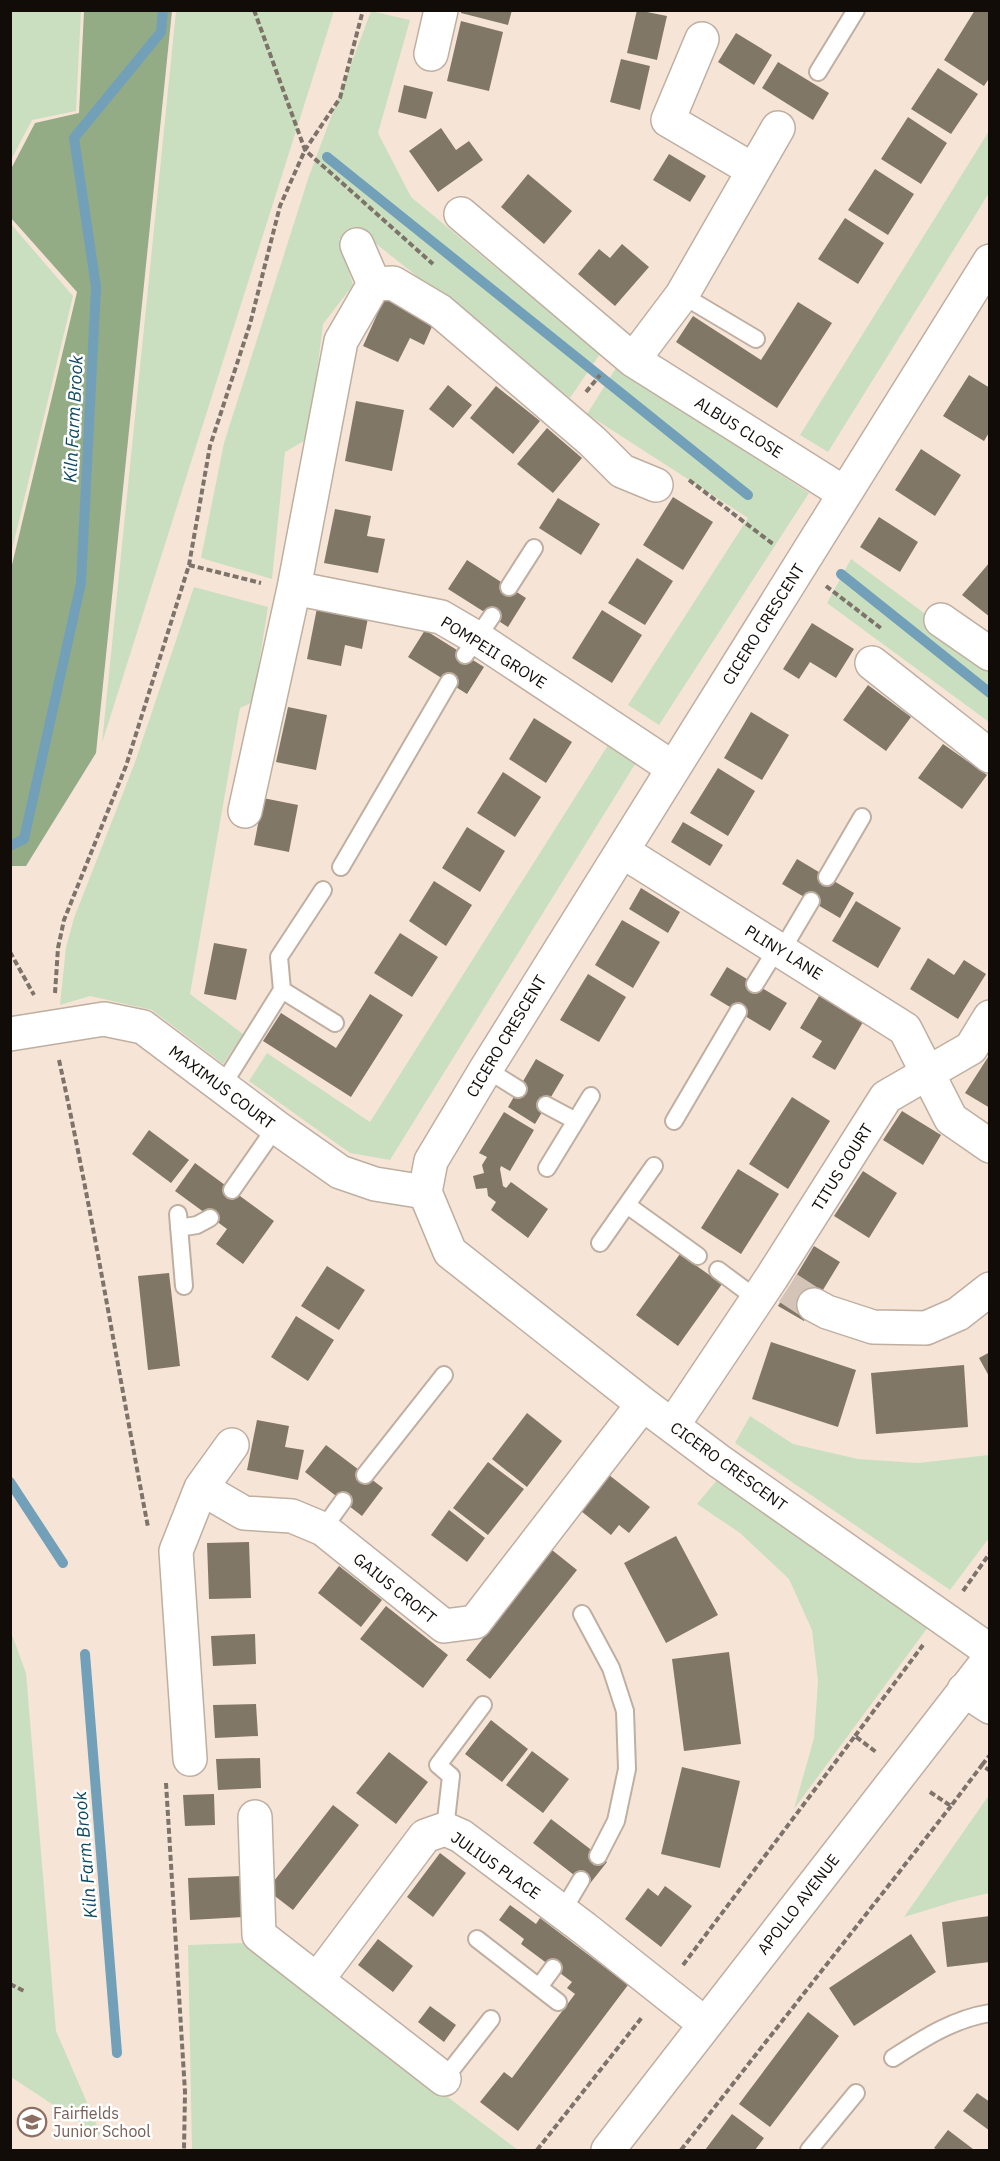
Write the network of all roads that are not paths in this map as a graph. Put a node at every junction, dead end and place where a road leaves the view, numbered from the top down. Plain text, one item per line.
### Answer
1 (441, 10) edge
2 (856, 10) edge
3 (702, 39) dead end
4 (431, 54) dead end
5 (818, 72) dead end
6 (778, 128) dead end
7 (753, 170) junction
8 (461, 214) dead end
9 (357, 245) dead end
10 (990, 261) edge
11 (374, 284) junction
12 (682, 295) junction
13 (756, 339) dead end
14 (633, 360) junction
15 (671, 481) road end
16 (844, 493) junction
17 (534, 548) dead end
18 (509, 587) dead end
19 (293, 589) junction
20 (941, 620) dead end
21 (990, 654) edge
22 (872, 663) dead end
23 (449, 682) dead end
24 (990, 756) edge
25 (673, 768) junction
26 (245, 811) dead end
27 (862, 818) dead end
28 (622, 851) junction
29 (341, 867) dead end
30 (826, 877) dead end
31 (323, 890) dead end
32 (811, 901) dead end
33 (780, 949) junction
34 (755, 984) dead end
35 (282, 990) junction
36 (738, 1012) dead end
37 (990, 1017) edge
38 (335, 1023) dead end
39 (10, 1034) edge
40 (486, 1069) junction
41 (927, 1072) junction
42 (222, 1086) junction
43 (518, 1089) dead end
44 (591, 1096) dead end
45 (546, 1105) dead end
46 (674, 1120) dead end
47 (576, 1121) junction
48 (276, 1127) junction
49 (990, 1146) edge
50 (654, 1166) dead end
51 (547, 1168) dead end
52 (232, 1190) dead end
53 (426, 1192) junction
54 (627, 1205) junction
55 (210, 1218) dead end
56 (600, 1243) dead end
57 (698, 1256) dead end
58 (718, 1270) dead end
59 (184, 1286) dead end
60 (990, 1289) edge
61 (783, 1292) junction
62 (444, 1375) dead end
63 (643, 1404) junction
64 (673, 1425) junction
65 (232, 1445) dead end
66 (365, 1474) dead end
67 (201, 1488) junction
68 (343, 1501) dead end
69 (323, 1529) junction
70 (582, 1614) dead end
71 (990, 1651) edge
72 (990, 1659) edge
73 (977, 1698) edge
74 (483, 1705) dead end
75 (190, 1759) dead end
76 (255, 1816) dead end
77 (446, 1829) junction
78 (598, 1856) dead end
79 (581, 1880) dead end
80 (572, 1927) junction
81 (477, 1939) dead end
82 (553, 1968) dead end
83 (317, 1980) junction
84 (539, 1987) junction
85 (558, 2002) dead end
86 (990, 2013) edge
87 (491, 2019) dead end
88 (705, 2024) junction
89 (893, 2058) dead end
90 (444, 2079) joint
91 (856, 2093) dead end
92 (608, 2151) edge
93 (809, 2151) edge

1 - 4 street
2 - 5 lane
3 - 7 street
6 - 7 street
7 - 12 street
8 - 14 street, ALBUS CLOSE
9 - 11 street
10 - 16 street, CICERO CRESCENT
11 - 15 street
11 - 19 street
12 - 13 lane
12 - 14 street
14 - 16 street, ALBUS CLOSE
16 - 25 street, CICERO CRESCENT
17 - 18 lane
19 - 25 street, POMPEII GROVE
19 - 26 street
20 - 21 street
22 - 24 street
23 - 29 lane
25 - 28 street, CICERO CRESCENT
27 - 30 lane
28 - 33 street, PLINY LANE
28 - 40 street, CICERO CRESCENT
31 - 35 lane
32 - 33 lane
33 - 34 lane
33 - 41 street, PLINY LANE
35 - 38 lane
35 - 42 lane
36 - 46 lane
37 - 41 street, TITUS COURT
39 - 42 street, MAXIMUS COURT
40 - 43 lane
40 - 53 street, CICERO CRESCENT
41 - 49 street
41 - 61 street, TITUS COURT
42 - 48 street, MAXIMUS COURT
44 - 47 lane
45 - 47 lane
47 - 51 lane
48 - 52 lane
48 - 53 street, MAXIMUS COURT
50 - 54 lane
53 - 63 street, CICERO CRESCENT
54 - 56 lane
54 - 57 lane
55 - 59 lane
58 - 61 lane
60 - 61 street
61 - 64 street, TITUS COURT
62 - 66 lane
63 - 64 street, CICERO CRESCENT
63 - 69 street, GAIUS CROFT
64 - 71 street, CICERO CRESCENT
65 - 67 street
67 - 69 street, GAIUS CROFT
67 - 75 street
68 - 69 lane
70 - 78 lane
72 - 73 street, APOLLO AVENUE
73 - 88 street, APOLLO AVENUE
74 - 77 lane
76 - 83 street
77 - 80 street, JULIUS PLACE
77 - 83 street, JULIUS PLACE
79 - 80 lane
80 - 88 street, JULIUS PLACE
81 - 84 lane
82 - 84 lane
83 - 90 street
84 - 85 lane
86 - 89 lane
87 - 90 lane
88 - 92 street, APOLLO AVENUE
91 - 93 lane

